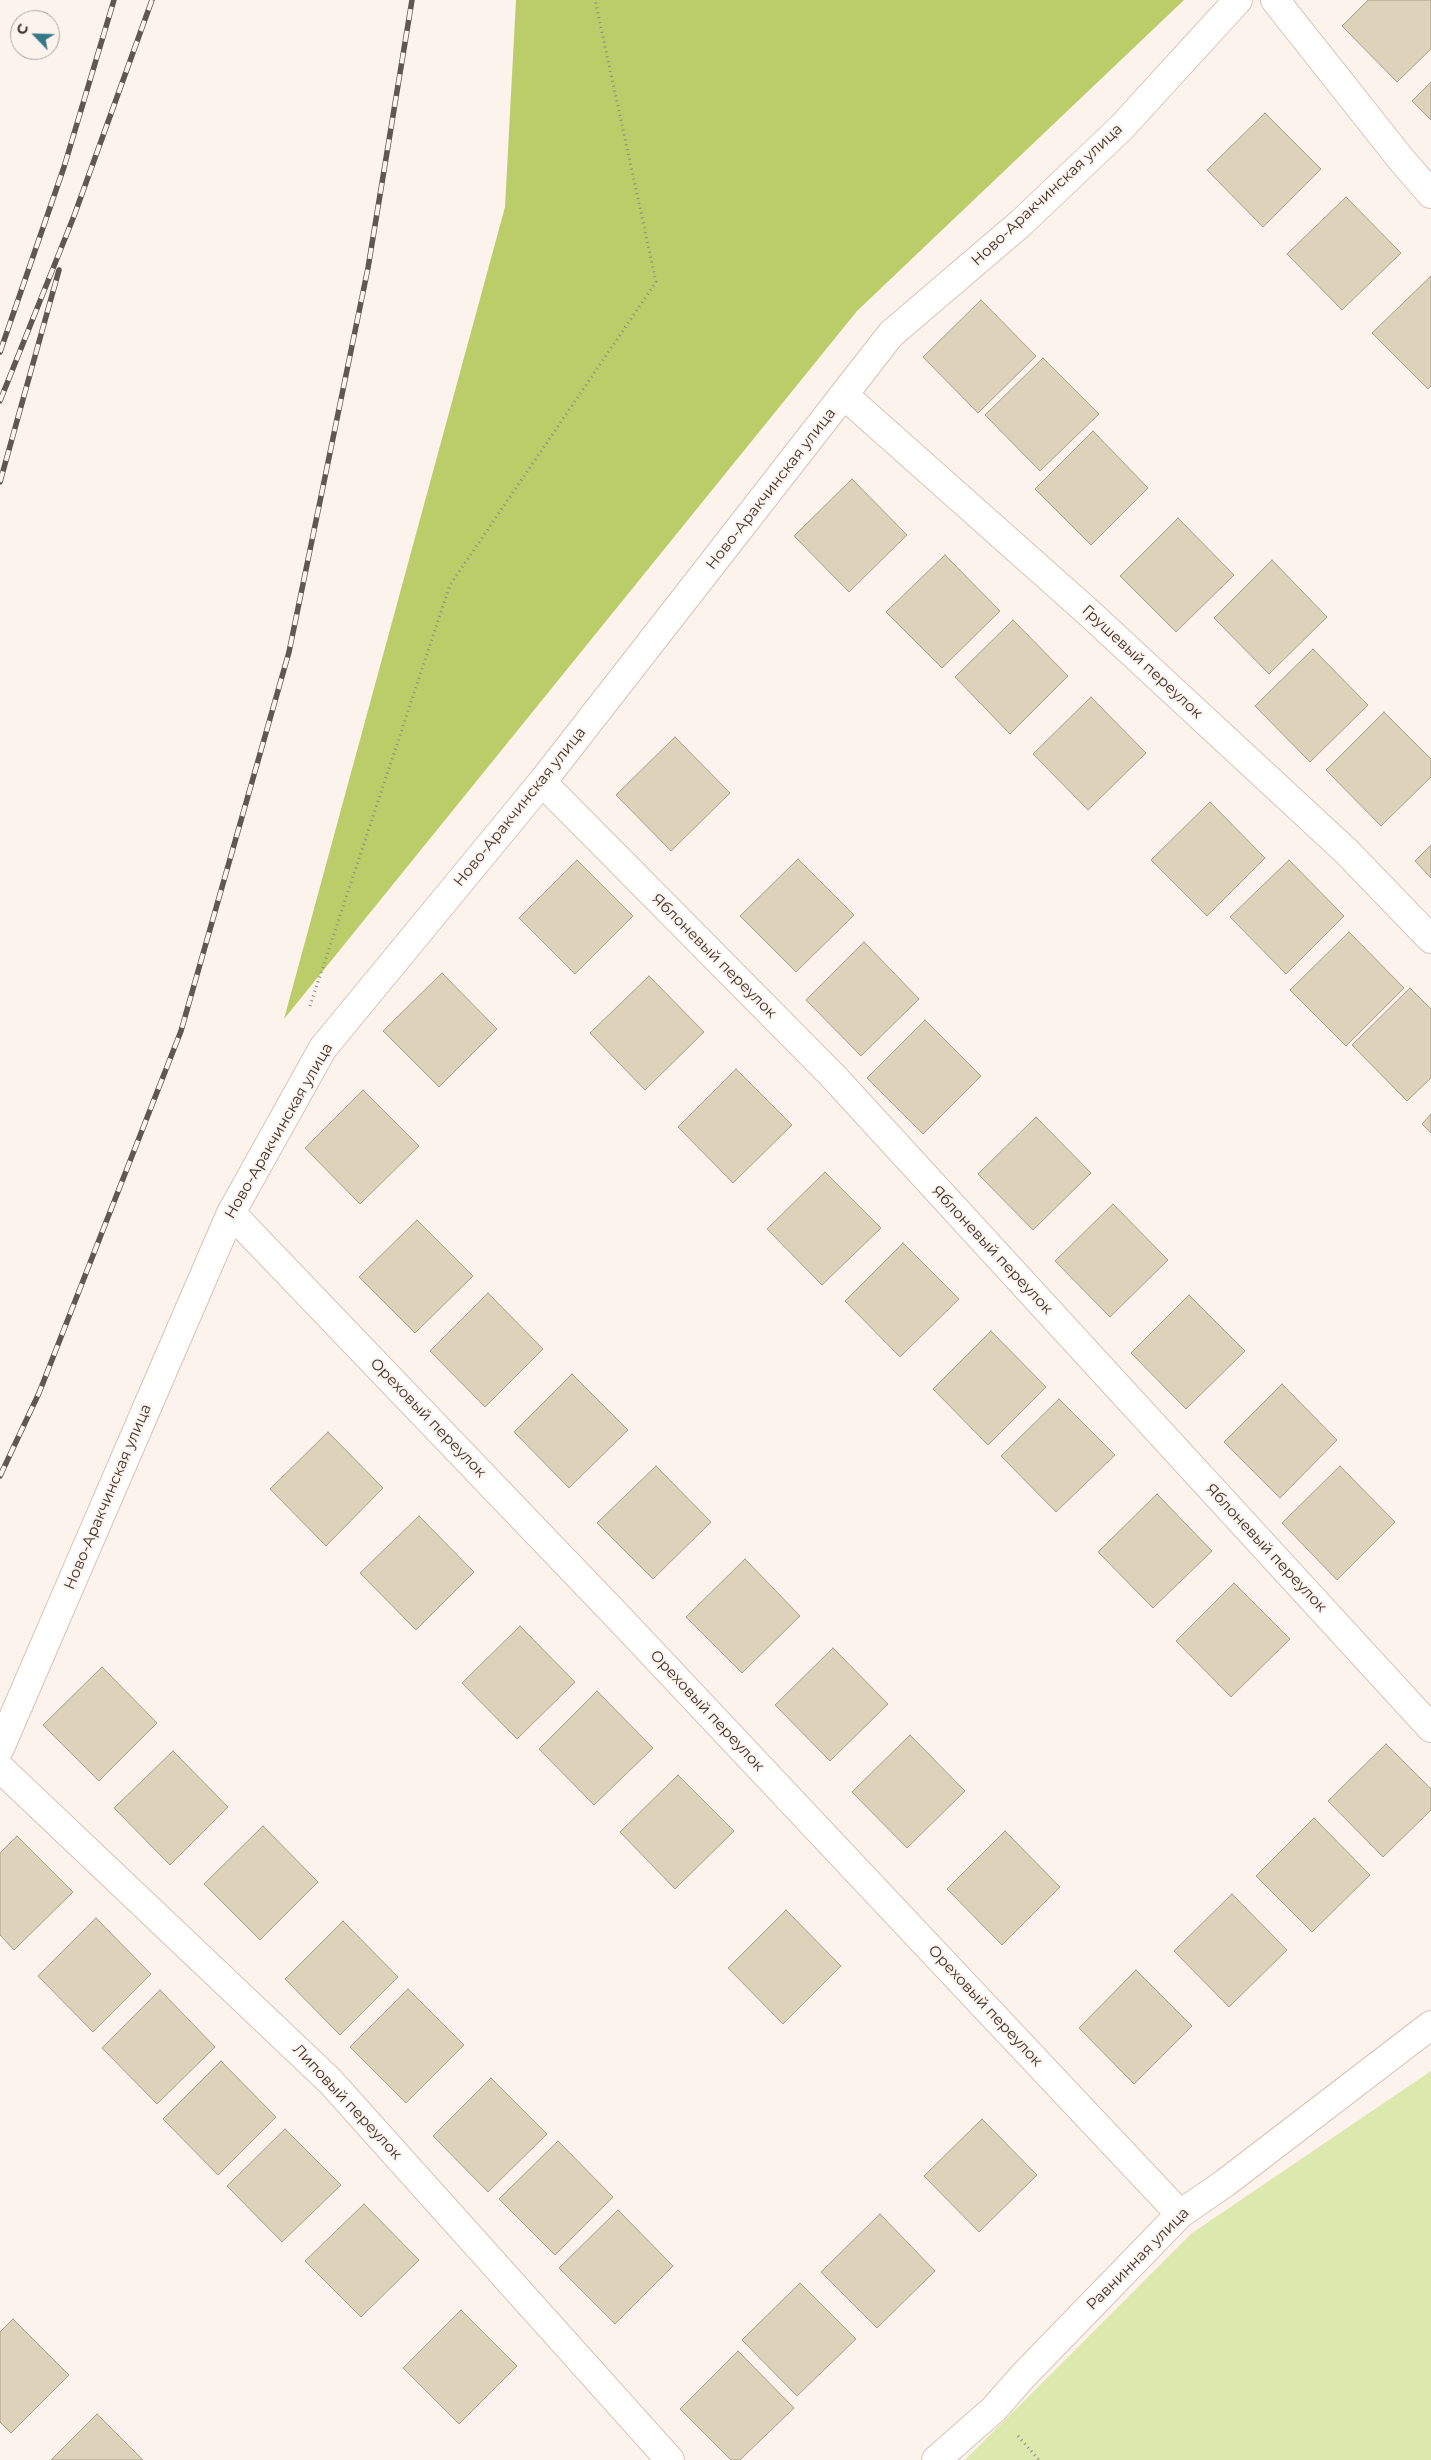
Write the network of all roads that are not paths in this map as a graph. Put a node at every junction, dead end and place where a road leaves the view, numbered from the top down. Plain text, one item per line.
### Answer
1 (1238, 0) edge
2 (1275, 0) edge
3 (1431, 194) edge
4 (844, 395) junction
5 (542, 782) junction
6 (1431, 939) edge
7 (231, 1213) junction
8 (1431, 1728) edge
9 (0, 1748) edge
10 (0, 1768) edge
11 (1431, 2025) edge
12 (1180, 2214) junction
13 (670, 2460) edge
14 (936, 2460) edge

1 - 4 street, Ново-Аракчинская улица
2 - 3 street
4 - 5 street, Ново-Аракчинская улица
4 - 6 street, Грушевый переулок
5 - 7 street, Ново-Аракчинская улица
5 - 8 street, Яблоневый переулок
7 - 9 street, Ново-Аракчинская улица
7 - 12 street, Ореховый переулок
10 - 13 street, Липовый переулок
11 - 12 street, Равнинная улица
12 - 14 street, Равнинная улица

